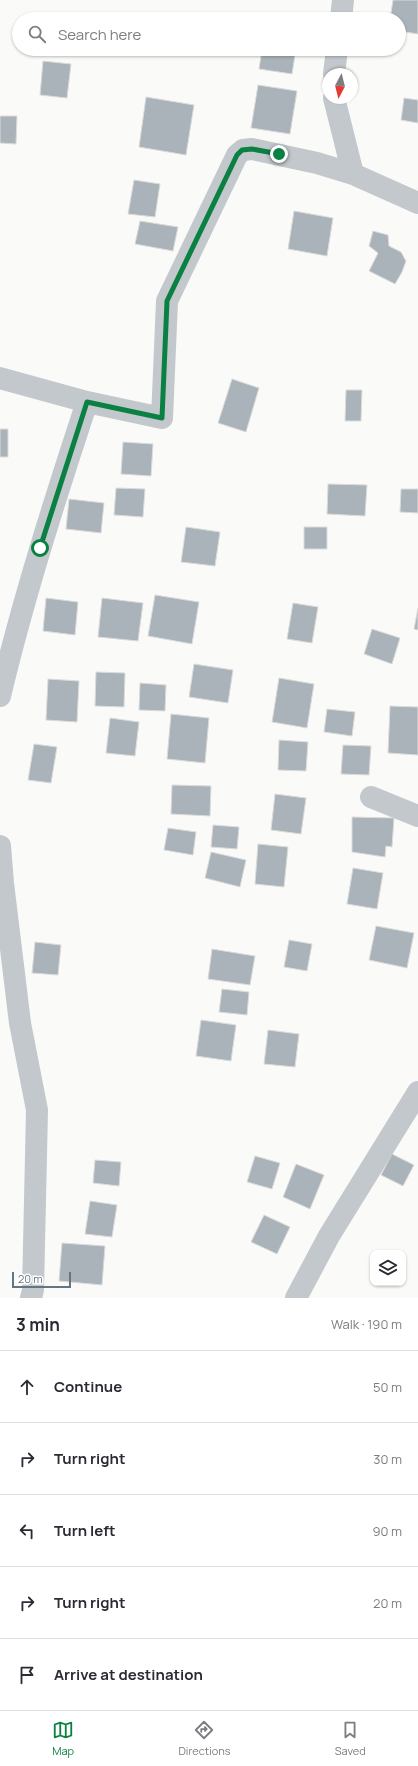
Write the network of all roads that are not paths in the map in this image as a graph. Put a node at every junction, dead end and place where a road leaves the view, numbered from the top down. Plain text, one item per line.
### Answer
1 (343, 0) edge
2 (342, 12) edge
3 (336, 56) edge
4 (335, 68) edge
5 (336, 104) edge
6 (353, 174) junction
7 (418, 203) edge
8 (0, 378) edge
9 (87, 402) junction
10 (8, 625) edge
11 (0, 696) edge
12 (371, 797) dead end
13 (418, 816) edge
14 (0, 846) edge
15 (5, 944) edge
16 (418, 1092) edge
17 (31, 1298) edge
18 (296, 1298) edge

1 - 2 street
3 - 4 street
5 - 6 street
6 - 7 street
6 - 9 street
8 - 9 street
9 - 10 street
10 - 11 street
12 - 13 street
14 - 15 street
15 - 17 street
16 - 18 street

